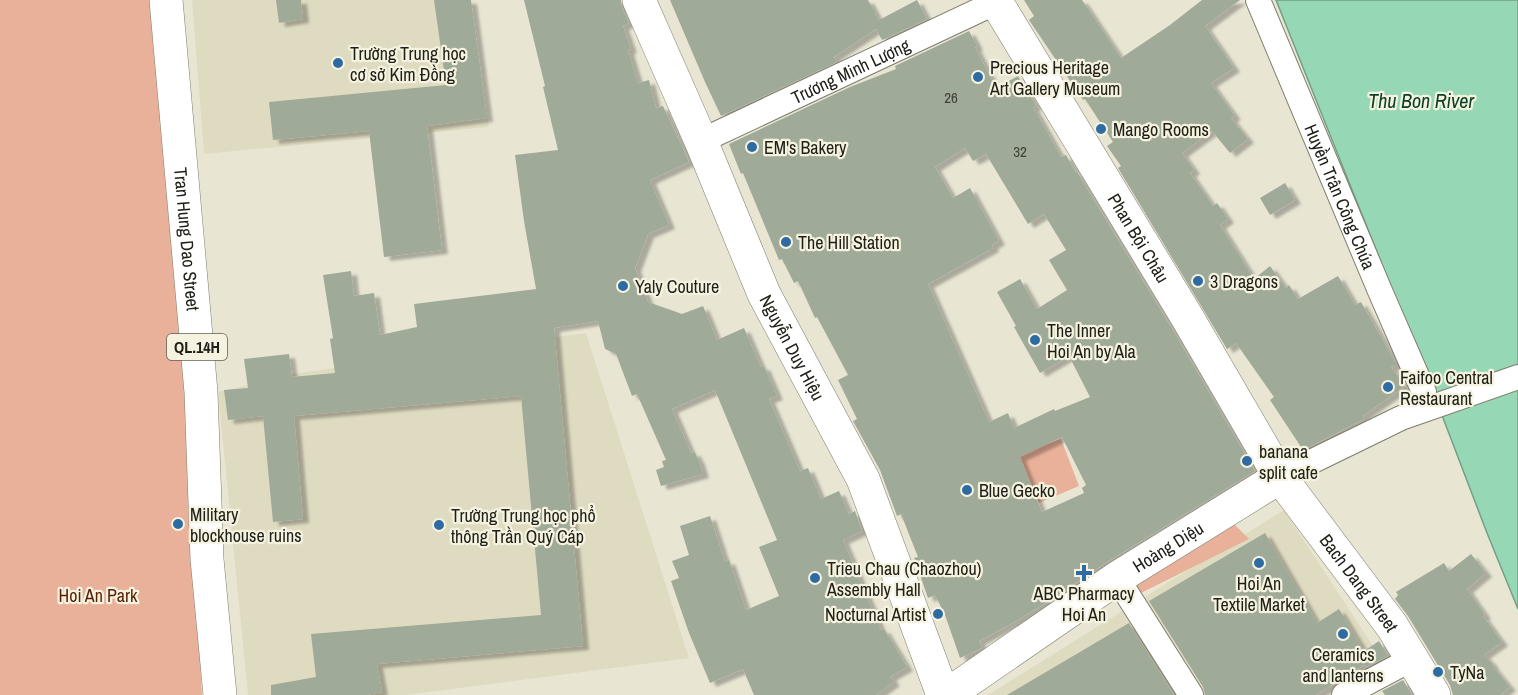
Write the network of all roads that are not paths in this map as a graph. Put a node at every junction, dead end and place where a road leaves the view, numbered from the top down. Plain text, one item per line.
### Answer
1 (166, 0) edge
2 (639, 0) edge
3 (1258, 0) edge
4 (998, 1) edge
5 (701, 141) junction
6 (1518, 377) edge
7 (1424, 392) dead end
8 (1280, 477) junction
9 (1117, 578) junction
10 (1412, 659) junction
11 (220, 695) edge
12 (945, 695) edge
13 (1191, 695) edge
14 (1344, 695) edge
15 (1434, 695) edge

1 - 11 main road, Tran Hung Dao Street / QL.14H
2 - 5 main road, Nguyễn Duy Hiệu
3 - 7 street, Huyền Trân Công Chúa
4 - 5 street, Trương Minh Lượng
4 - 8 main road, Phan Bội Châu
5 - 12 main road, Nguyễn Duy Hiệu
6 - 8 street, Hoàng Diệu
8 - 9 main road, Hoàng Diệu
8 - 10 main road, Bach Dang Street
9 - 12 main road, Hoàng Diệu
9 - 13 street
10 - 14 street
10 - 15 main road, Bach Dang Street

